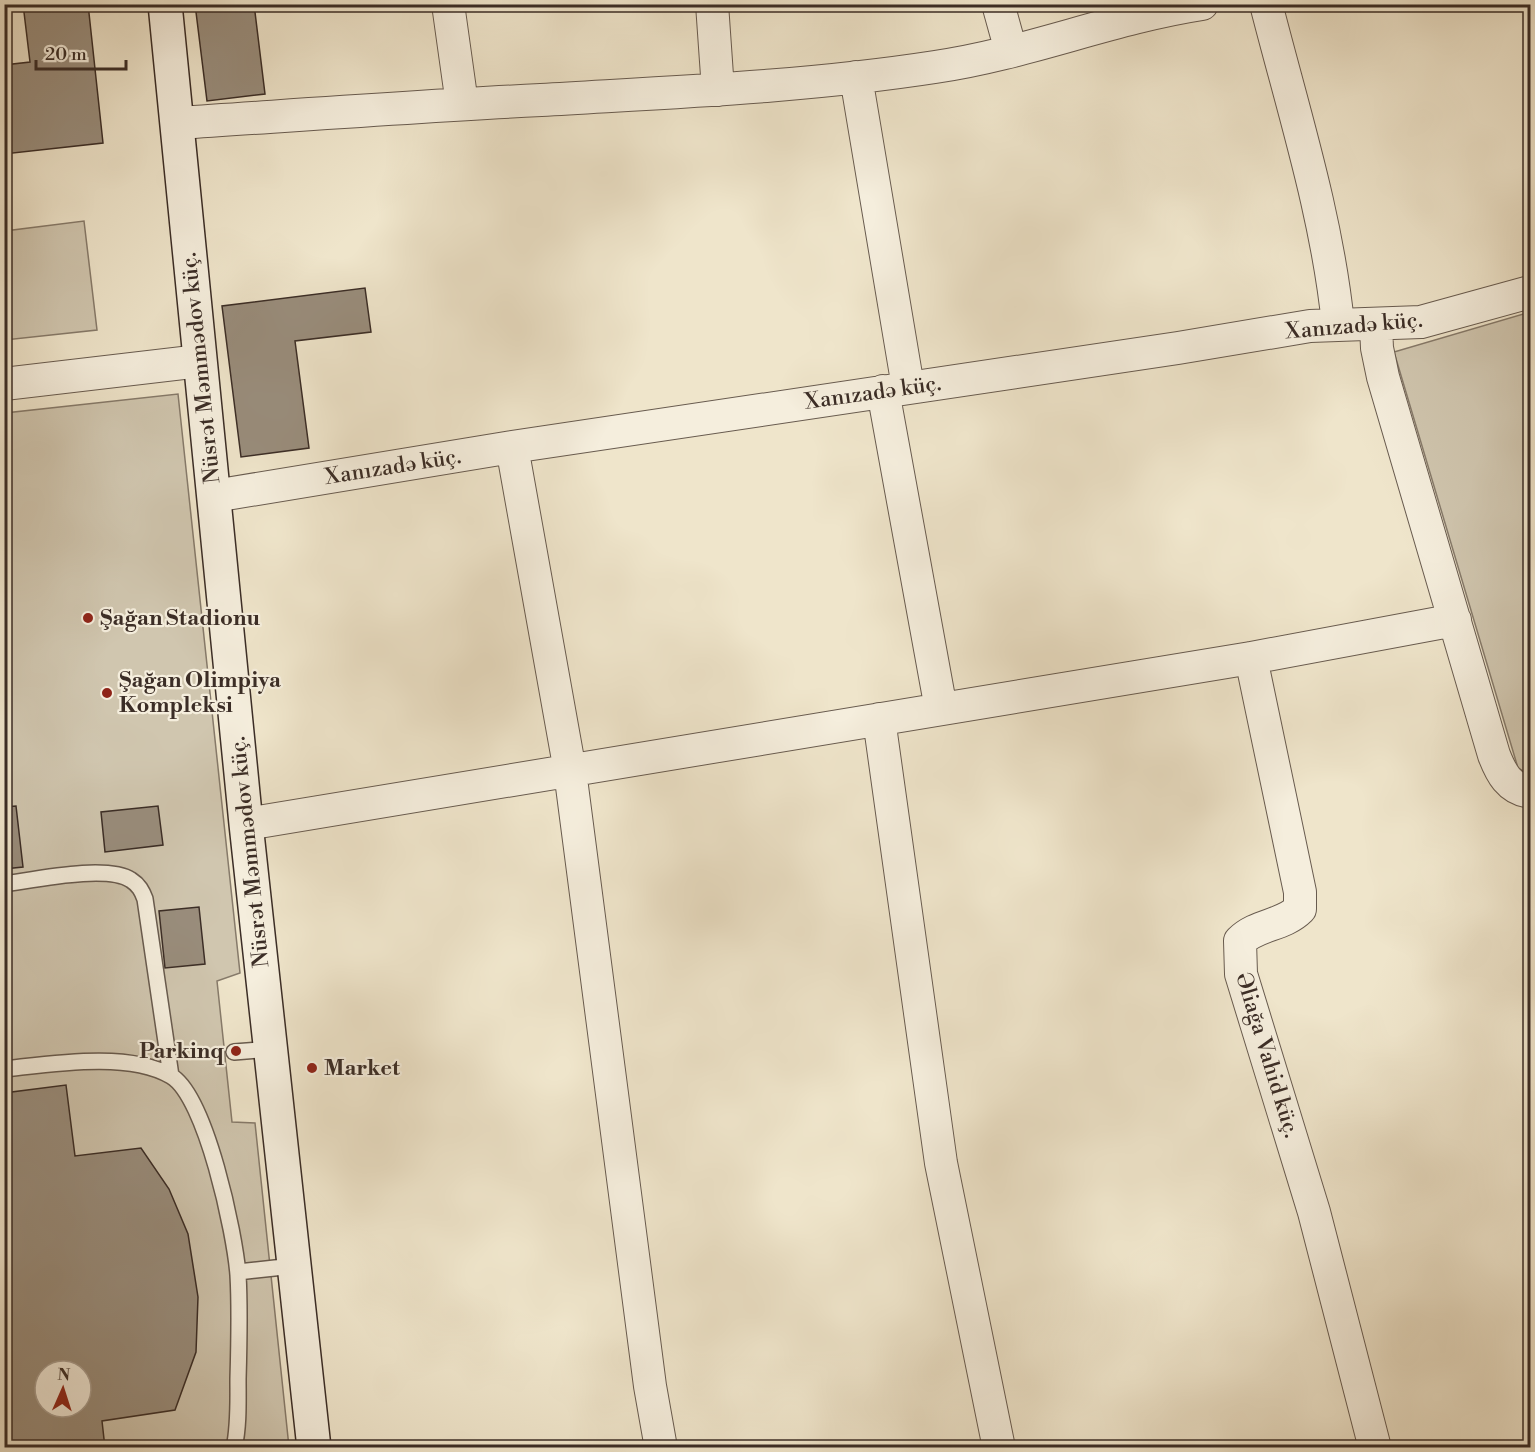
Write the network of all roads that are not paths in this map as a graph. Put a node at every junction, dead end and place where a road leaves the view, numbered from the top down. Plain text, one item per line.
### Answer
1 (165, 4) edge
2 (448, 4) edge
3 (712, 4) edge
4 (998, 4) edge
5 (1202, 4) edge
6 (1266, 4) edge
7 (1011, 51) junction
8 (856, 78) junction
9 (718, 90) junction
10 (462, 104) junction
11 (179, 123) junction
12 (1530, 292) edge
13 (1338, 324) junction
14 (1376, 326) junction
15 (200, 361) junction
16 (4, 384) edge
17 (896, 389) junction
18 (512, 447) junction
19 (214, 496) junction
20 (1455, 620) junction
21 (1251, 658) junction
22 (941, 709) junction
23 (879, 719) junction
24 (570, 771) junction
25 (1530, 792) edge
26 (246, 824) junction
27 (4, 884) edge
28 (270, 1049) junction
29 (234, 1052) dead end
30 (4, 1069) edge
31 (171, 1076) junction
32 (293, 1266) junction
33 (238, 1272) junction
34 (234, 1448) edge
35 (314, 1448) edge
36 (661, 1448) edge
37 (999, 1448) edge
38 (1374, 1448) edge

1 - 11 street, Nüsrət Məmmədov küç.
2 - 10 street
3 - 9 street
4 - 7 street
5 - 7 street
6 - 13 street
7 - 8 street
8 - 9 street
8 - 17 street
9 - 10 street
10 - 11 street
11 - 15 street, Nüsrət Məmmədov küç.
12 - 14 street, Xanızadə küç.
13 - 14 street, Xanızadə küç.
13 - 17 street, Xanızadə küç.
14 - 20 street
15 - 16 street
15 - 19 street, Nüsrət Məmmədov küç.
17 - 18 street, Xanızadə küç.
17 - 22 street
18 - 19 street, Xanızadə küç.
18 - 24 street
19 - 26 street, Nüsrət Məmmədov küç.
20 - 21 street
20 - 25 street
21 - 22 street
21 - 38 street, Əliağa Vahid küç.
22 - 23 street
23 - 24 street
23 - 37 street
24 - 26 street
24 - 36 street
26 - 28 street, Nüsrət Məmmədov küç.
27 - 31 lane
28 - 29 lane
28 - 32 street, Nüsrət Məmmədov küç.
30 - 31 lane
31 - 33 lane
32 - 33 lane
32 - 35 street, Nüsrət Məmmədov küç.
33 - 34 lane

